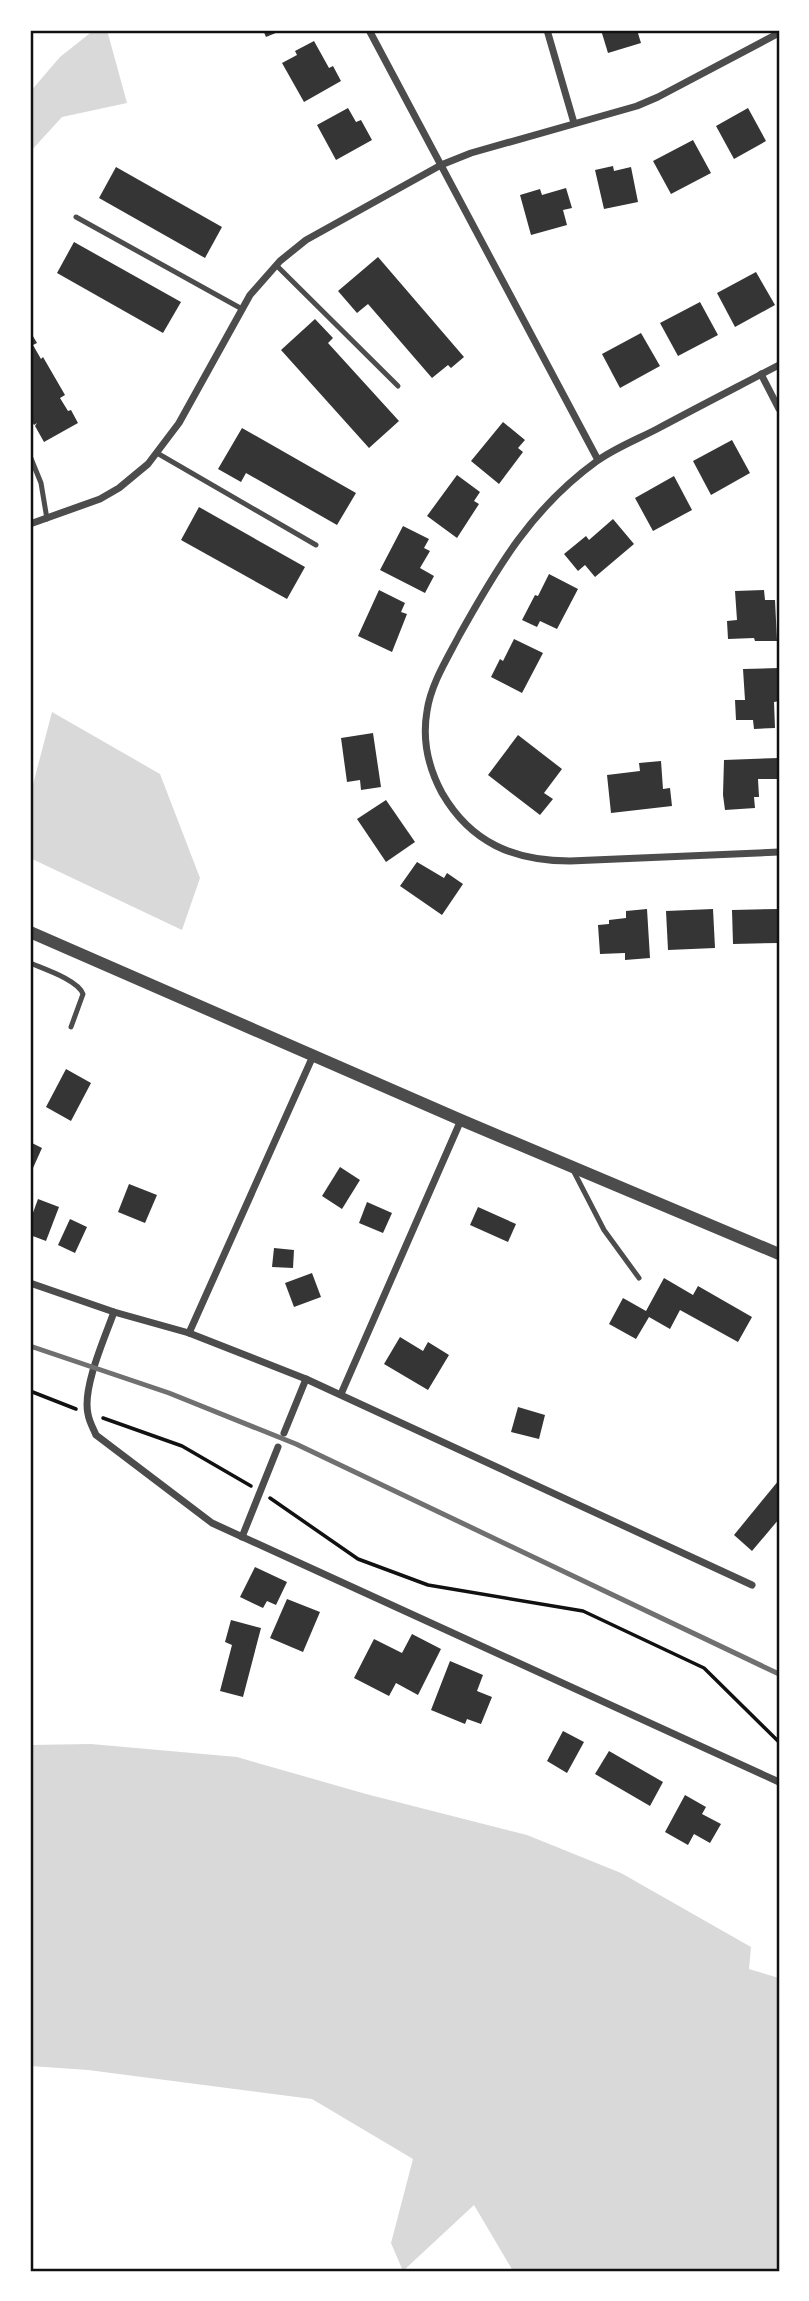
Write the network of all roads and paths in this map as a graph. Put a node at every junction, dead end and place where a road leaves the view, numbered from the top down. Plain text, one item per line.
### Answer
1 (369, 30) edge
2 (547, 30) edge
3 (779, 33) edge
4 (574, 123) junction
5 (441, 165) junction
6 (76, 217) dead end
7 (276, 265) junction
8 (242, 309) junction
9 (779, 365) edge
10 (761, 374) junction
11 (398, 386) dead end
12 (779, 409) edge
13 (157, 453) junction
14 (30, 456) edge
15 (598, 460) junction
16 (47, 519) junction
17 (30, 524) edge
18 (316, 545) dead end
19 (779, 852) edge
20 (30, 932) edge
21 (30, 963) edge
22 (71, 1027) dead end
23 (313, 1056) junction
24 (461, 1120) junction
25 (572, 1167) junction
26 (779, 1254) edge
27 (639, 1278) dead end
28 (30, 1283) edge
29 (114, 1312) junction
30 (189, 1334) junction
31 (306, 1379) junction
32 (30, 1391) edge
33 (341, 1394) junction
34 (88, 1413) junction
35 (284, 1433) dead end
36 (278, 1447) dead end
37 (261, 1491) junction
38 (242, 1537) junction
39 (752, 1585) dead end
40 (779, 1742) edge
41 (779, 1782) edge

1 - 5 street
2 - 4 street
3 - 4 street
4 - 5 street
5 - 7 street
5 - 15 street
6 - 8 lane
7 - 8 street
7 - 11 lane
8 - 13 street
9 - 10 street
10 - 12 street
10 - 15 street
13 - 16 street
13 - 18 lane
14 - 16 lane
15 - 19 street
16 - 17 street
20 - 23 street
21 - 22 lane
23 - 24 street
23 - 30 street
24 - 25 street
24 - 33 street
25 - 26 street
25 - 27 lane
28 - 29 street
29 - 30 street
29 - 34 street
30 - 31 street
31 - 33 street
31 - 35 street
32 - 34 path
33 - 39 street
34 - 37 path
34 - 38 street
36 - 37 street
37 - 38 street
37 - 40 path
38 - 41 street

